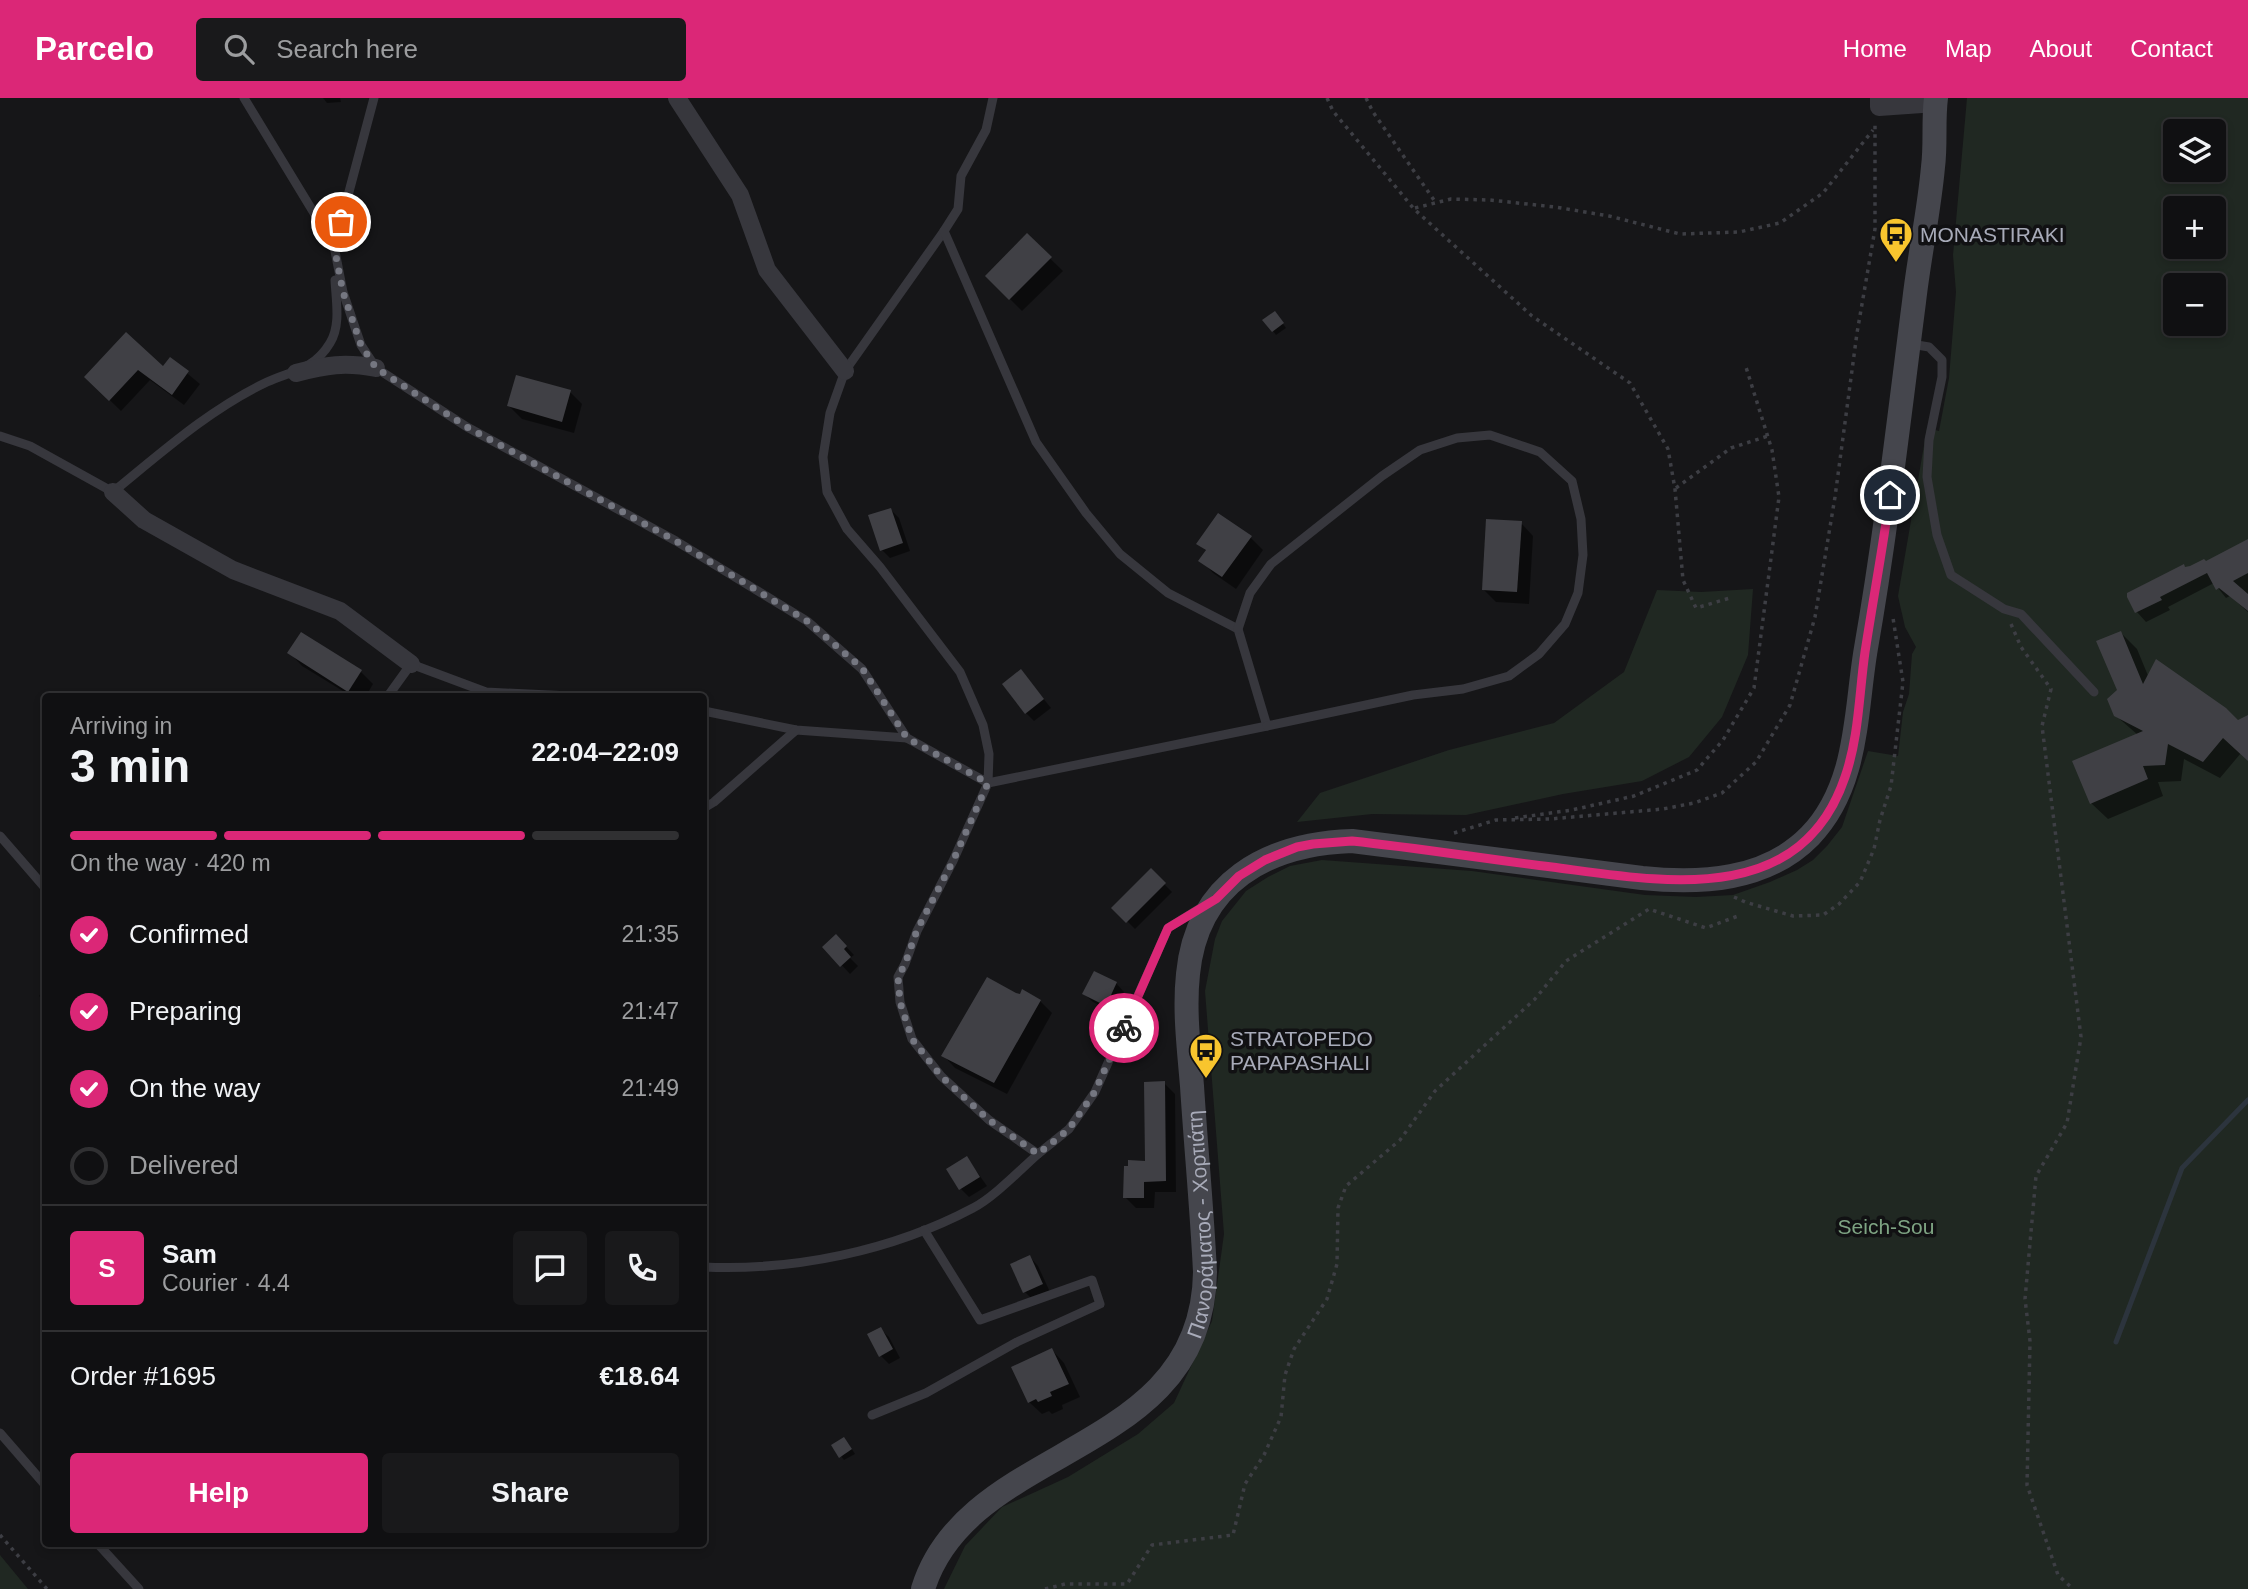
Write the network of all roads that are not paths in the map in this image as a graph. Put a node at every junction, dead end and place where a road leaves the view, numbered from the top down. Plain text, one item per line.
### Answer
1 (244, 98) edge
2 (374, 98) edge
3 (677, 98) edge
4 (993, 98) edge
5 (1936, 101) edge
6 (1879, 103) edge
7 (944, 231) junction
8 (334, 246) junction
9 (1909, 343) junction
10 (376, 368) junction
11 (845, 371) junction
12 (296, 373) junction
13 (0, 436) edge
14 (113, 492) junction
15 (1238, 629) junction
16 (411, 664) junction
17 (2094, 692) dead end
18 (390, 693) edge
19 (484, 693) edge
20 (707, 712) edge
21 (1267, 726) junction
22 (796, 730) junction
23 (907, 738) junction
24 (988, 783) junction
25 (707, 806) edge
26 (0, 836) edge
27 (42, 884) edge
28 (1216, 899) junction
29 (1038, 1154) junction
30 (924, 1230) junction
31 (707, 1266) edge
32 (872, 1415) dead end
33 (0, 1433) edge
34 (42, 1481) edge
35 (101, 1547) edge
36 (139, 1589) edge
37 (923, 1589) edge

1 - 8 lane
2 - 8 lane
3 - 11 street
4 - 7 lane
5 - 6 street
5 - 9 main road, Πανοράματος - Χορτιάτη
7 - 11 lane
7 - 15 lane
8 - 10 lane
8 - 12 lane
9 - 17 lane
9 - 28 main road, Πανοράματος - Χορτιάτη
10 - 12 street
10 - 23 lane
11 - 24 lane
12 - 14 lane
13 - 14 lane
14 - 16 street
15 - 21 lane
15 - 21 lane
16 - 18 lane
16 - 19 lane
20 - 22 lane
21 - 24 lane
22 - 23 lane
22 - 25 lane
23 - 24 lane
24 - 29 lane
26 - 27 lane
28 - 29 lane
28 - 37 main road, Πανοράματος - Χορτιάτη
29 - 30 lane
30 - 31 lane
30 - 32 lane
33 - 34 lane
35 - 36 lane

